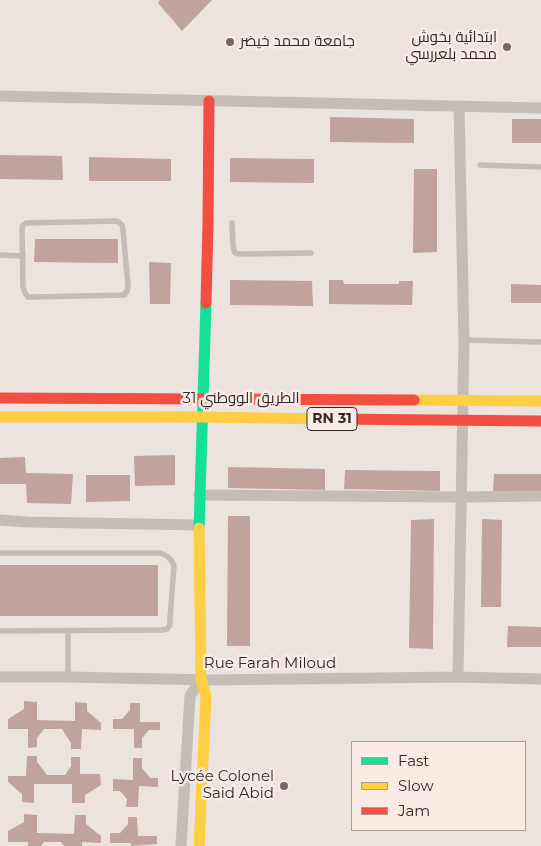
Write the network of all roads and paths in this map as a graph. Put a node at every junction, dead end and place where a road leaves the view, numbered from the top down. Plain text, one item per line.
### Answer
1 (0, 96) edge
2 (209, 101) junction
3 (459, 107) junction
4 (541, 108) edge
5 (480, 165) dead end
6 (541, 167) edge
7 (232, 223) dead end
8 (311, 253) dead end
9 (0, 255) edge
10 (23, 256) junction
11 (464, 340) junction
12 (541, 342) edge
13 (0, 398) edge
14 (202, 399) junction
15 (463, 400) junction
16 (541, 401) edge
17 (0, 417) edge
18 (202, 417) junction
19 (462, 421) junction
20 (541, 421) edge
21 (199, 495) junction
22 (541, 496) edge
23 (461, 497) junction
24 (0, 520) edge
25 (198, 524) junction
26 (0, 553) edge
27 (0, 631) edge
28 (68, 631) junction
29 (68, 676) junction
30 (0, 677) edge
31 (458, 677) junction
32 (541, 678) edge
33 (201, 679) junction
34 (181, 846) edge
35 (200, 846) edge

1 - 2 street
2 - 3 street
2 - 14 main road
3 - 4 street
3 - 11 street
5 - 6 lane
7 - 8 lane
9 - 10 lane
10 - 10 lane
11 - 12 lane
11 - 15 street
13 - 14 main road, الطريق الووطني 31
14 - 15 main road, الطريق الووطني 31
14 - 18 main road
15 - 16 main road, الطريق الووطني 31
15 - 19 street
17 - 18 main road, RN 31
18 - 19 main road, RN 31
18 - 21 main road
19 - 20 main road, RN 31
19 - 23 street
21 - 23 street
21 - 25 main road
22 - 23 street
23 - 31 street
24 - 25 street
25 - 33 main road
26 - 28 lane
27 - 28 lane
28 - 29 lane
29 - 30 street, Rue Farah Miloud
29 - 33 street, Rue Farah Miloud
31 - 32 street, Rue Farah Miloud
31 - 33 street, Rue Farah Miloud
33 - 34 street
33 - 35 main road

